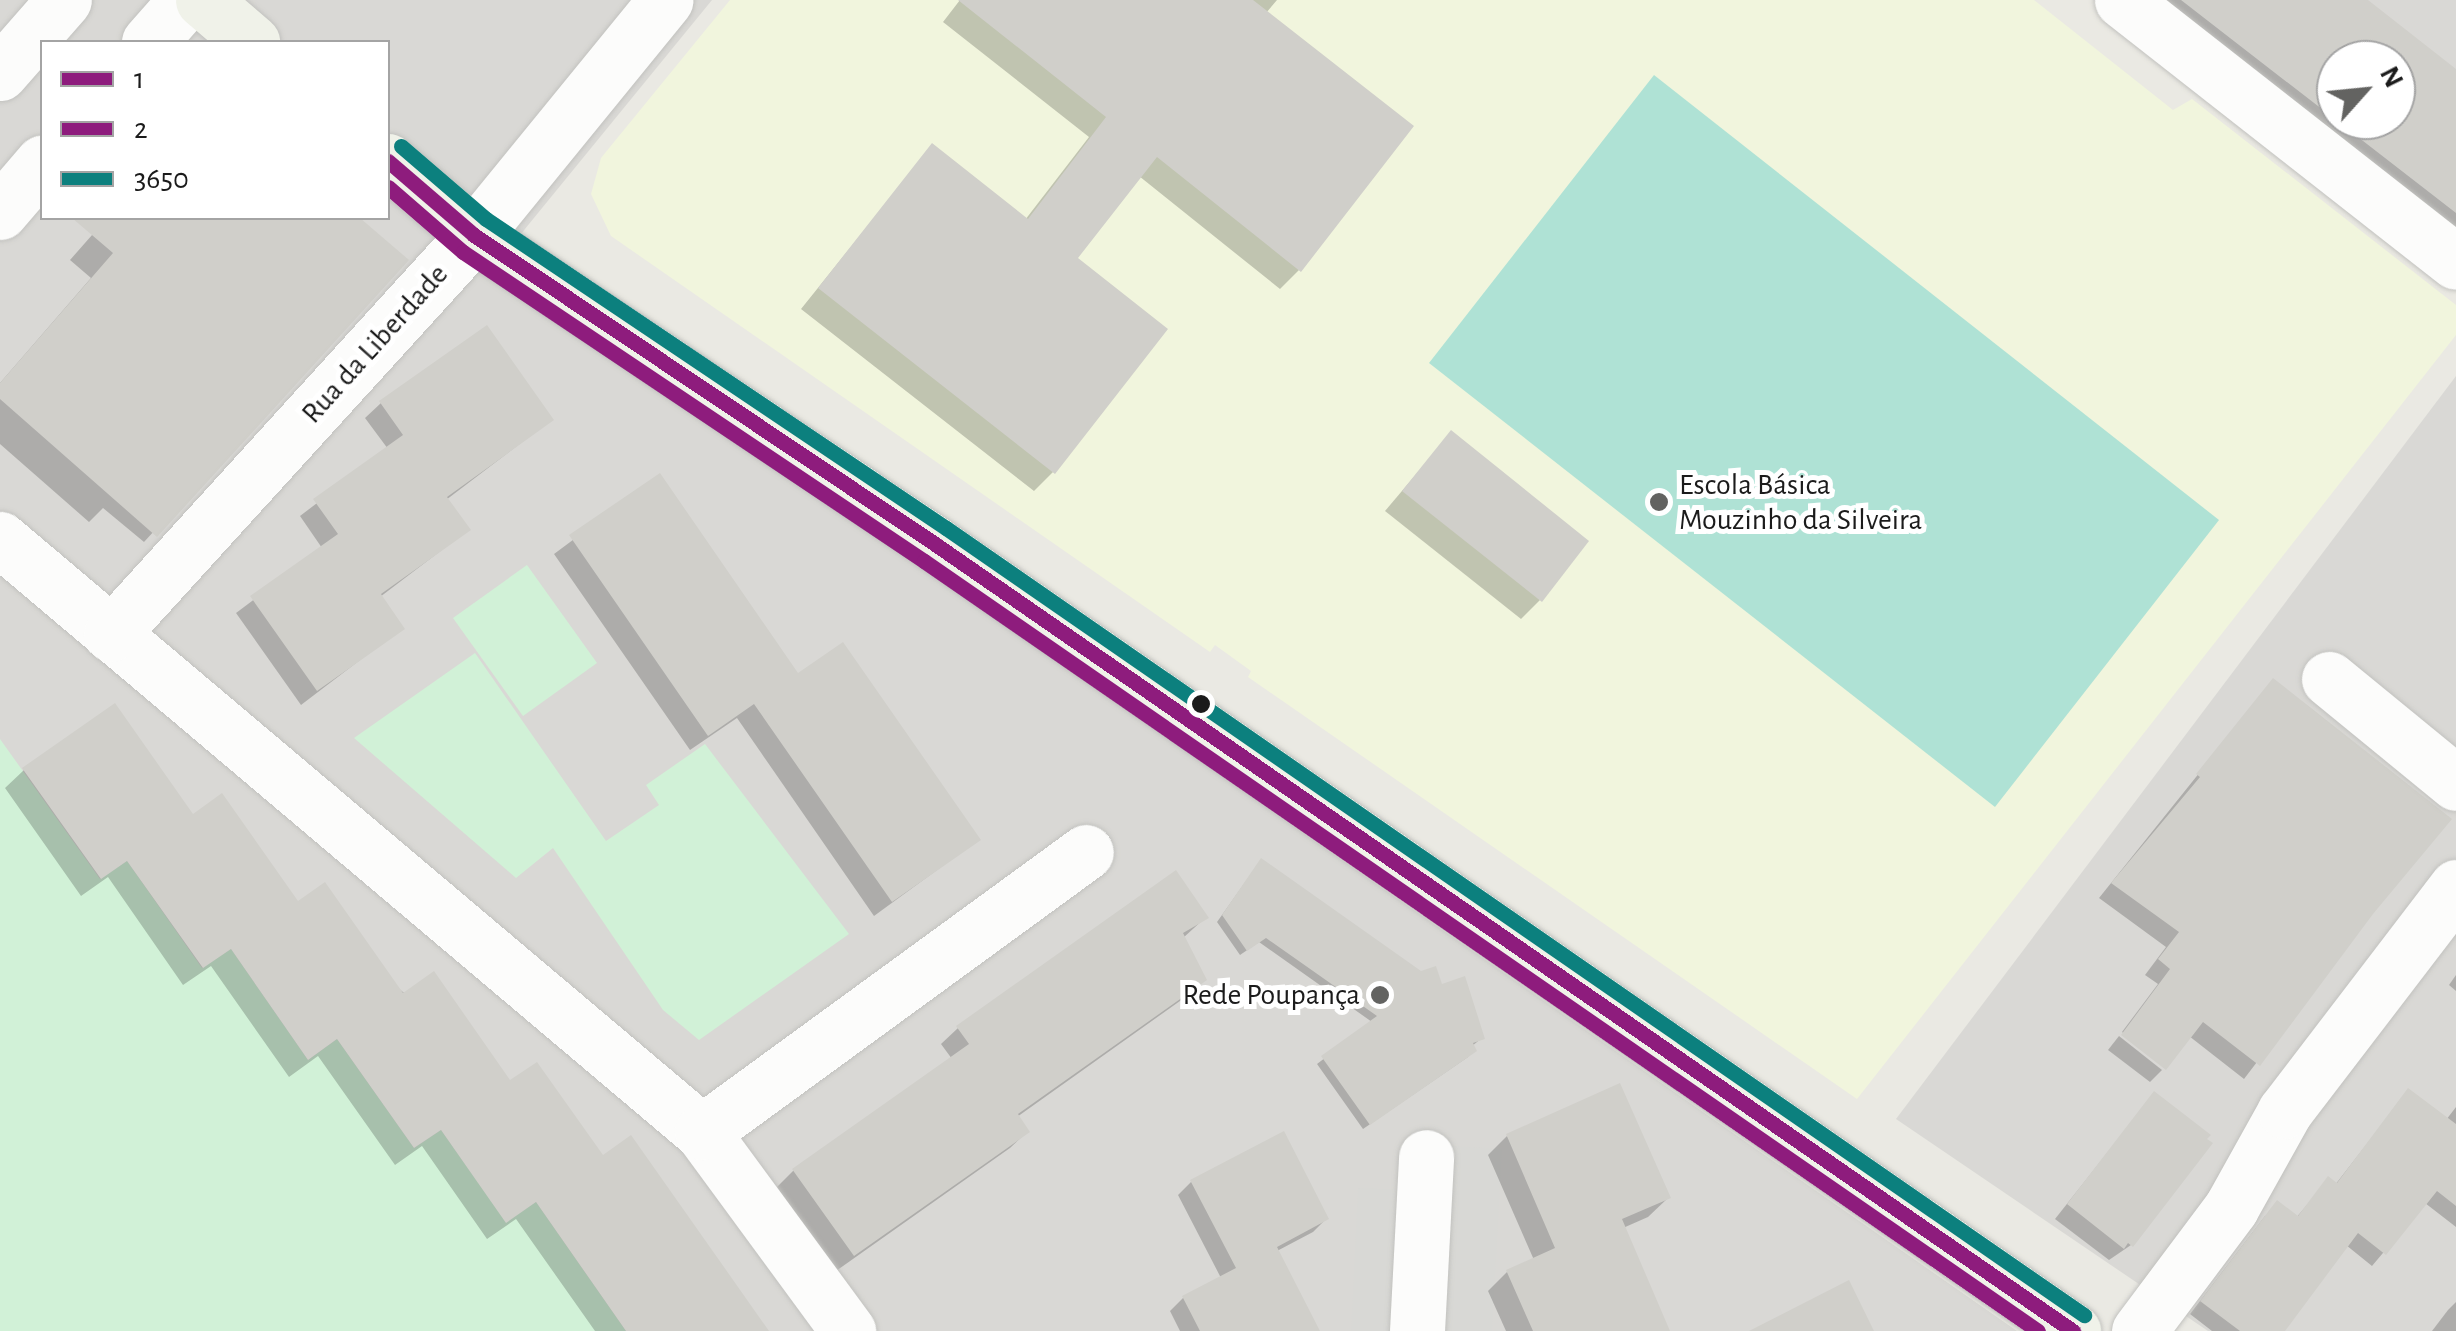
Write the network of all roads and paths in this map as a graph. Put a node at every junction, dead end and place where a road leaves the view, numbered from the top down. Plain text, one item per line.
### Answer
1 (64, 0) edge
2 (186, 0) edge
3 (203, 0) edge
4 (666, 0) edge
5 (2122, 0) edge
6 (151, 40) edge
7 (250, 40) edge
8 (0, 74) edge
9 (390, 162) edge
10 (40, 166) edge
11 (0, 212) edge
12 (474, 236) junction
13 (2456, 262) edge
14 (0, 539) edge
15 (111, 634) junction
16 (2329, 679) dead end
17 (2456, 783) edge
18 (1086, 852) dead end
19 (2456, 886) edge
20 (702, 1132) junction
21 (1426, 1157) dead end
22 (848, 1331) edge
23 (1417, 1331) edge
24 (2072, 1331) edge
25 (2139, 1331) edge

1 - 8 street
2 - 6 street
3 - 7 main road
4 - 12 street, Rua da Liberdade
5 - 13 street
9 - 12 main road
10 - 11 street
12 - 15 street, Rua da Liberdade
12 - 24 main road
14 - 15 street
15 - 20 street
16 - 17 street
18 - 20 street
19 - 25 street
20 - 22 street
21 - 23 street

